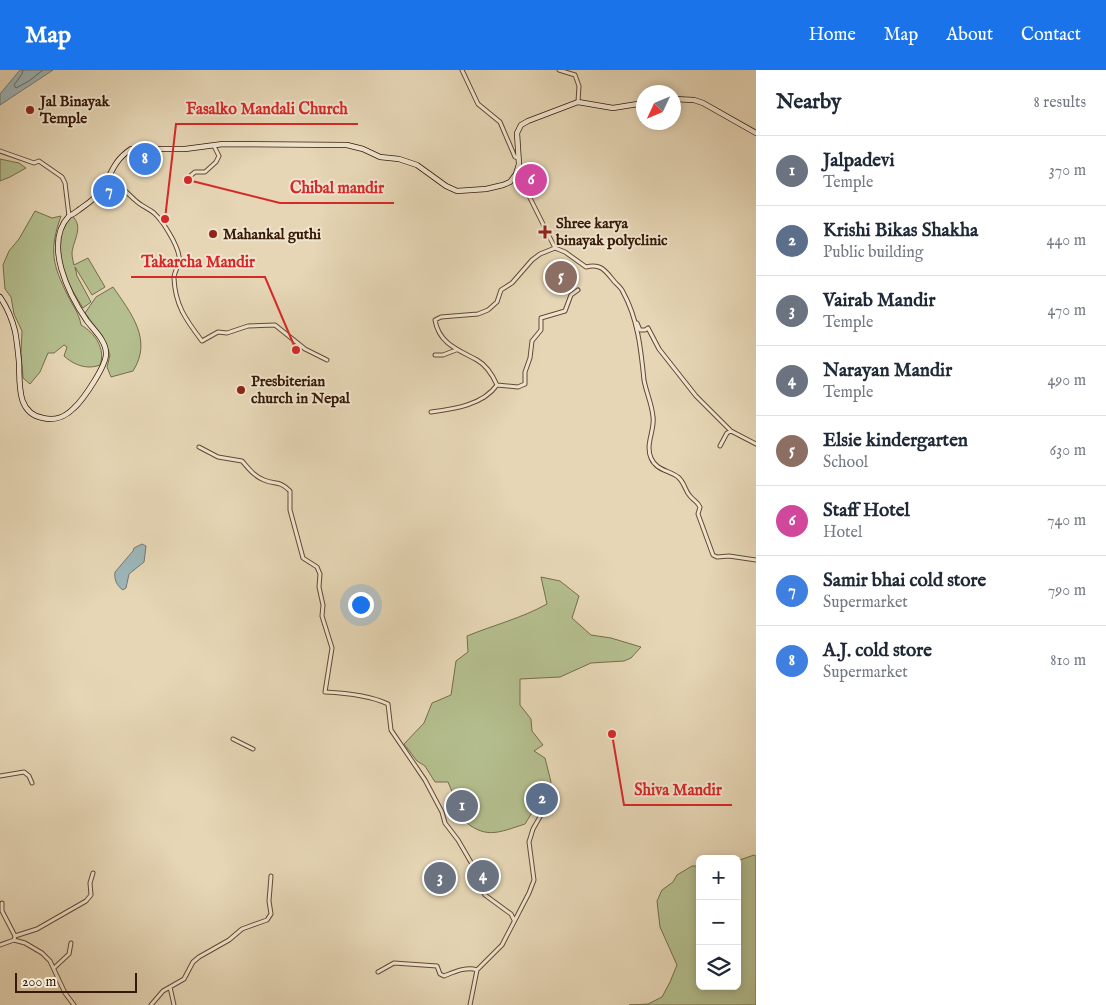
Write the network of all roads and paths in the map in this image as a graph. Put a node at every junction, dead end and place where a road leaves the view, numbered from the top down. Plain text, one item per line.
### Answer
1 (462, 70) edge
2 (559, 70) edge
3 (681, 99) edge
4 (578, 102) junction
5 (636, 104) edge
6 (756, 133) edge
7 (214, 146) junction
8 (136, 148) junction
9 (0, 152) edge
10 (518, 158) junction
11 (519, 164) junction
12 (146, 165) dead end
13 (108, 176) junction
14 (189, 177) dead end
15 (69, 216) junction
16 (555, 248) junction
17 (578, 290) dead end
18 (0, 297) edge
19 (636, 323) junction
20 (456, 350) junction
21 (435, 355) dead end
22 (327, 360) dead end
23 (497, 385) junction
24 (431, 412) dead end
25 (731, 432) junction
26 (756, 444) edge
27 (720, 446) dead end
28 (199, 447) dead end
29 (756, 560) edge
30 (233, 738) dead end
31 (252, 749) dead end
32 (0, 776) edge
33 (32, 783) dead end
34 (545, 808) dead end
35 (93, 873) dead end
36 (270, 876) dead end
37 (2, 903) dead end
38 (514, 920) junction
39 (14, 938) junction
40 (71, 943) dead end
41 (0, 945) edge
42 (54, 968) junction
43 (477, 970) junction
44 (378, 972) dead end
45 (170, 987) junction
46 (74, 1005) edge
47 (151, 1005) edge
48 (174, 1005) edge
49 (470, 1005) edge

1 - 10 street
2 - 4 street
3 - 6 main road
4 - 5 main road
4 - 10 main road
7 - 8 main road
7 - 11 main road
7 - 14 street
8 - 12 street
8 - 13 main road
9 - 15 street
10 - 11 main road
11 - 16 street
13 - 15 main road
13 - 22 street
15 - 18 main road
16 - 19 street
16 - 20 street
17 - 23 street
19 - 25 street
19 - 29 street
20 - 21 street
20 - 23 street
23 - 24 street
25 - 26 street
25 - 27 street
28 - 38 street
30 - 31 street
32 - 33 street
34 - 38 street
35 - 39 street
36 - 45 street
37 - 39 street
38 - 43 street
39 - 41 street
39 - 42 street
40 - 42 street
42 - 46 street
43 - 44 street
43 - 49 street
45 - 47 street
45 - 48 street

